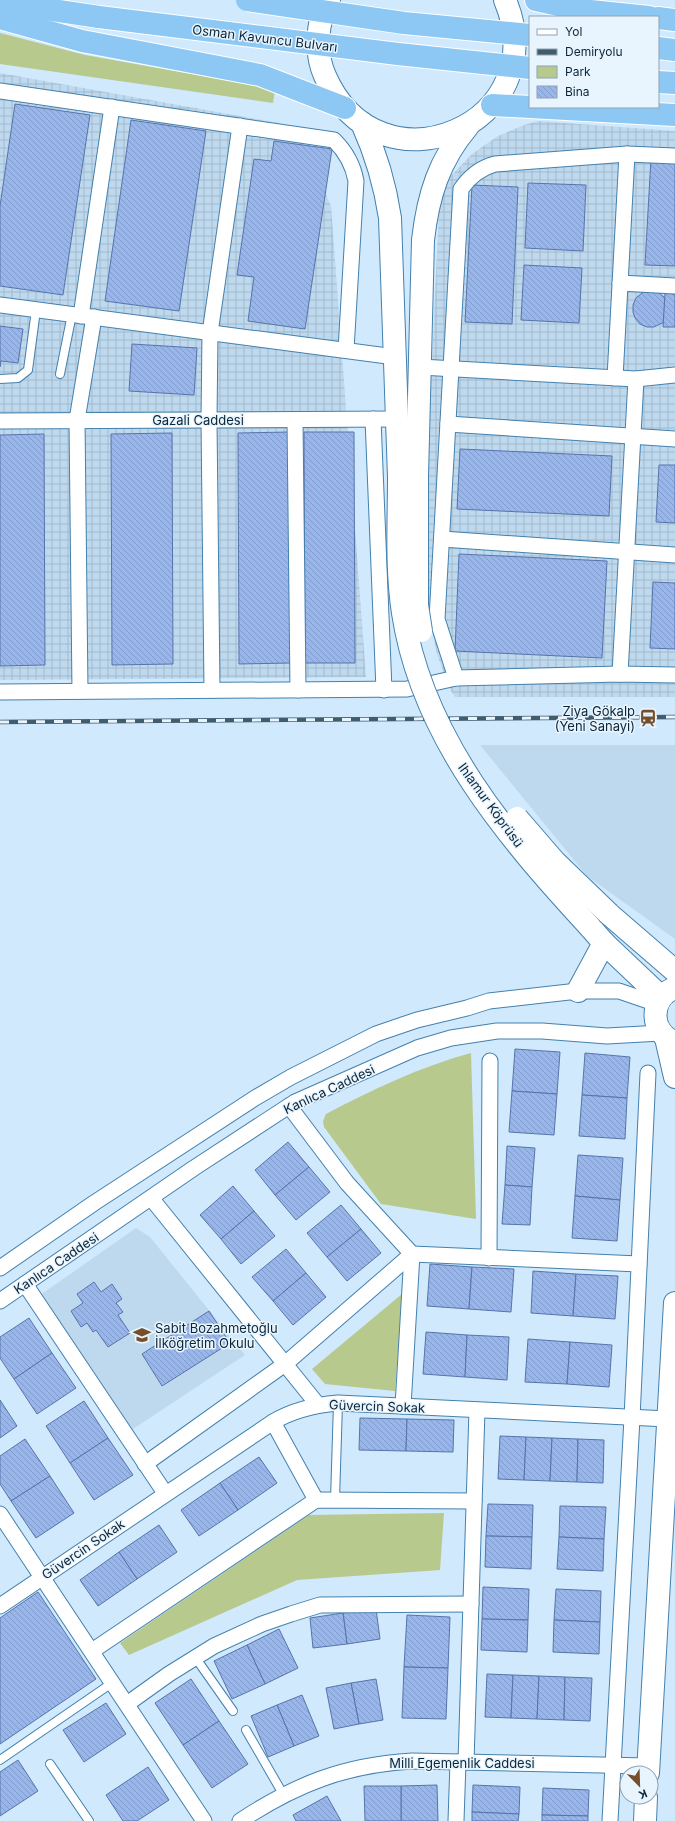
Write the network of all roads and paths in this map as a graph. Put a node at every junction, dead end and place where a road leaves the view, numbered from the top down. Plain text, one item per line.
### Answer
1 (247, 0) edge
2 (329, 0) edge
3 (505, 0) edge
4 (536, 0) edge
5 (0, 2) edge
6 (639, 16) edge
7 (0, 18) edge
8 (659, 18) edge
9 (675, 20) edge
10 (529, 35) edge
11 (659, 48) edge
12 (675, 50) edge
13 (529, 68) edge
14 (659, 82) edge
15 (675, 83) edge
16 (0, 91) edge
17 (492, 105) junction
18 (112, 107) junction
19 (529, 107) edge
20 (344, 108) junction
21 (548, 108) edge
22 (675, 115) edge
23 (362, 123) junction
24 (469, 125) junction
25 (240, 126) junction
26 (371, 143) junction
27 (627, 154) junction
28 (675, 156) edge
29 (351, 162) junction
30 (620, 283) junction
31 (675, 286) edge
32 (0, 305) edge
33 (36, 310) junction
34 (82, 316) junction
35 (210, 333) junction
36 (346, 350) junction
37 (395, 357) junction
38 (420, 367) junction
39 (451, 368) junction
40 (60, 374) dead end
41 (675, 375) edge
42 (615, 378) junction
43 (0, 379) edge
44 (636, 380) junction
45 (373, 419) junction
46 (397, 419) junction
47 (77, 420) junction
48 (209, 420) junction
49 (295, 420) junction
50 (0, 421) edge
51 (448, 424) junction
52 (633, 436) junction
53 (675, 439) edge
54 (408, 477) junction
55 (442, 539) junction
56 (626, 552) junction
57 (675, 555) edge
58 (620, 674) junction
59 (675, 675) edge
60 (456, 678) junction
61 (212, 690) junction
62 (298, 690) junction
63 (384, 690) junction
64 (80, 691) junction
65 (0, 692) edge
66 (597, 935) junction
67 (675, 971) edge
68 (578, 991) junction
69 (664, 996) edge
70 (667, 1038) edge
71 (490, 1060) dead end
72 (648, 1073) dead end
73 (675, 1077) edge
74 (289, 1106) junction
75 (151, 1198) junction
76 (412, 1254) junction
77 (489, 1258) junction
78 (639, 1264) junction
79 (0, 1268) edge
80 (25, 1284) junction
81 (0, 1301) edge
82 (675, 1303) edge
83 (285, 1364) junction
84 (338, 1403) junction
85 (318, 1405) junction
86 (403, 1406) junction
87 (477, 1410) junction
88 (632, 1418) junction
89 (668, 1419) junction
90 (273, 1422) junction
91 (145, 1464) junction
92 (165, 1493) junction
93 (316, 1500) junction
94 (335, 1500) junction
95 (474, 1501) junction
96 (0, 1514) edge
97 (42, 1576) junction
98 (471, 1604) junction
99 (0, 1606) edge
100 (92, 1651) junction
101 (195, 1657) junction
102 (112, 1683) junction
103 (127, 1704) junction
104 (233, 1711) dead end
105 (246, 1730) dead end
106 (0, 1760) edge
107 (462, 1762) junction
108 (50, 1764) dead end
109 (613, 1765) junction
110 (648, 1765) edge
111 (619, 1766) edge
112 (283, 1794) junction
113 (646, 1805) edge
114 (89, 1821) edge
115 (204, 1821) edge
116 (240, 1821) edge
117 (456, 1821) edge
118 (610, 1821) edge
119 (645, 1821) edge

1 - 10 highway, bridge
2 - 20 street
3 - 17 street
4 - 6 highway
5 - 13 highway, Osman Kavuncu Bulvarı, bridge
7 - 20 highway
8 - 9 highway
11 - 12 highway
14 - 15 highway
16 - 18 street
17 - 19 highway
17 - 24 street
18 - 25 street
18 - 34 street
20 - 23 street
21 - 22 highway
23 - 24 street
23 - 26 street
24 - 38 street
25 - 29 street
25 - 35 street
26 - 29 street
26 - 37 street
27 - 28 street
27 - 30 street
27 - 39 street
29 - 36 street
30 - 31 street
30 - 42 street
32 - 33 street
33 - 34 street
33 - 43 lane
34 - 35 street
34 - 40 lane
34 - 47 street
35 - 36 street
35 - 48 street
36 - 37 street
37 - 46 street
38 - 39 street
38 - 54 street
39 - 42 street
39 - 51 street
41 - 44 street
42 - 44 street
44 - 52 street
45 - 46 street, Gazali Caddesi
45 - 49 street, Gazali Caddesi
45 - 63 street
46 - 54 street
47 - 48 street, Gazali Caddesi
47 - 50 street, Gazali Caddesi
47 - 64 street
48 - 49 street, Gazali Caddesi
48 - 61 street
49 - 62 street
51 - 52 street
51 - 55 street
52 - 53 street
52 - 56 street
54 - 66 street, Ihlamur Köprüsü, bridge
54 - 67 street, Ihlamur Köprüsü, bridge
55 - 56 street
55 - 60 street
56 - 57 street
56 - 58 street
58 - 59 street
58 - 60 street
60 - 63 street
61 - 62 street
61 - 64 street
62 - 63 street
64 - 65 street
66 - 68 street
66 - 69 street, Ihlamur Köprüsü
68 - 69 street, Kanlıca Caddesi
68 - 79 street, Kanlıca Caddesi
69 - 70 street
70 - 73 street
70 - 74 street, Kanlıca Caddesi
71 - 77 street
72 - 78 street
74 - 75 street, Kanlıca Caddesi
74 - 76 street
75 - 80 street, Kanlıca Caddesi
75 - 83 street
76 - 77 street
76 - 83 street
76 - 86 street
77 - 78 street
78 - 88 street
80 - 81 street, Kanlıca Caddesi
80 - 91 street
82 - 89 street
83 - 85 street
83 - 91 street
84 - 85 street, Güvercin Sokak
84 - 86 street, Güvercin Sokak
84 - 94 lane
85 - 90 street, Güvercin Sokak
86 - 87 street, Güvercin Sokak
87 - 88 street, Güvercin Sokak
87 - 95 street
88 - 89 street, Güvercin Sokak
88 - 109 street
89 - 110 street
90 - 92 street, Güvercin Sokak
90 - 93 street
91 - 92 street
92 - 97 street, Güvercin Sokak
93 - 94 street
93 - 100 street
94 - 95 street
95 - 98 street
96 - 97 street
97 - 99 street, Güvercin Sokak
97 - 100 street
98 - 101 street
98 - 107 street
100 - 102 street
101 - 103 street
101 - 104 lane
102 - 103 street
102 - 106 lane
103 - 115 street
105 - 112 lane
107 - 109 street, Milli Egemenlik Caddesi
107 - 112 street, Milli Egemenlik Caddesi
107 - 117 street
108 - 114 lane
109 - 111 street, Milli Egemenlik Caddesi
109 - 118 street
112 - 116 street, Milli Egemenlik Caddesi
113 - 119 street

